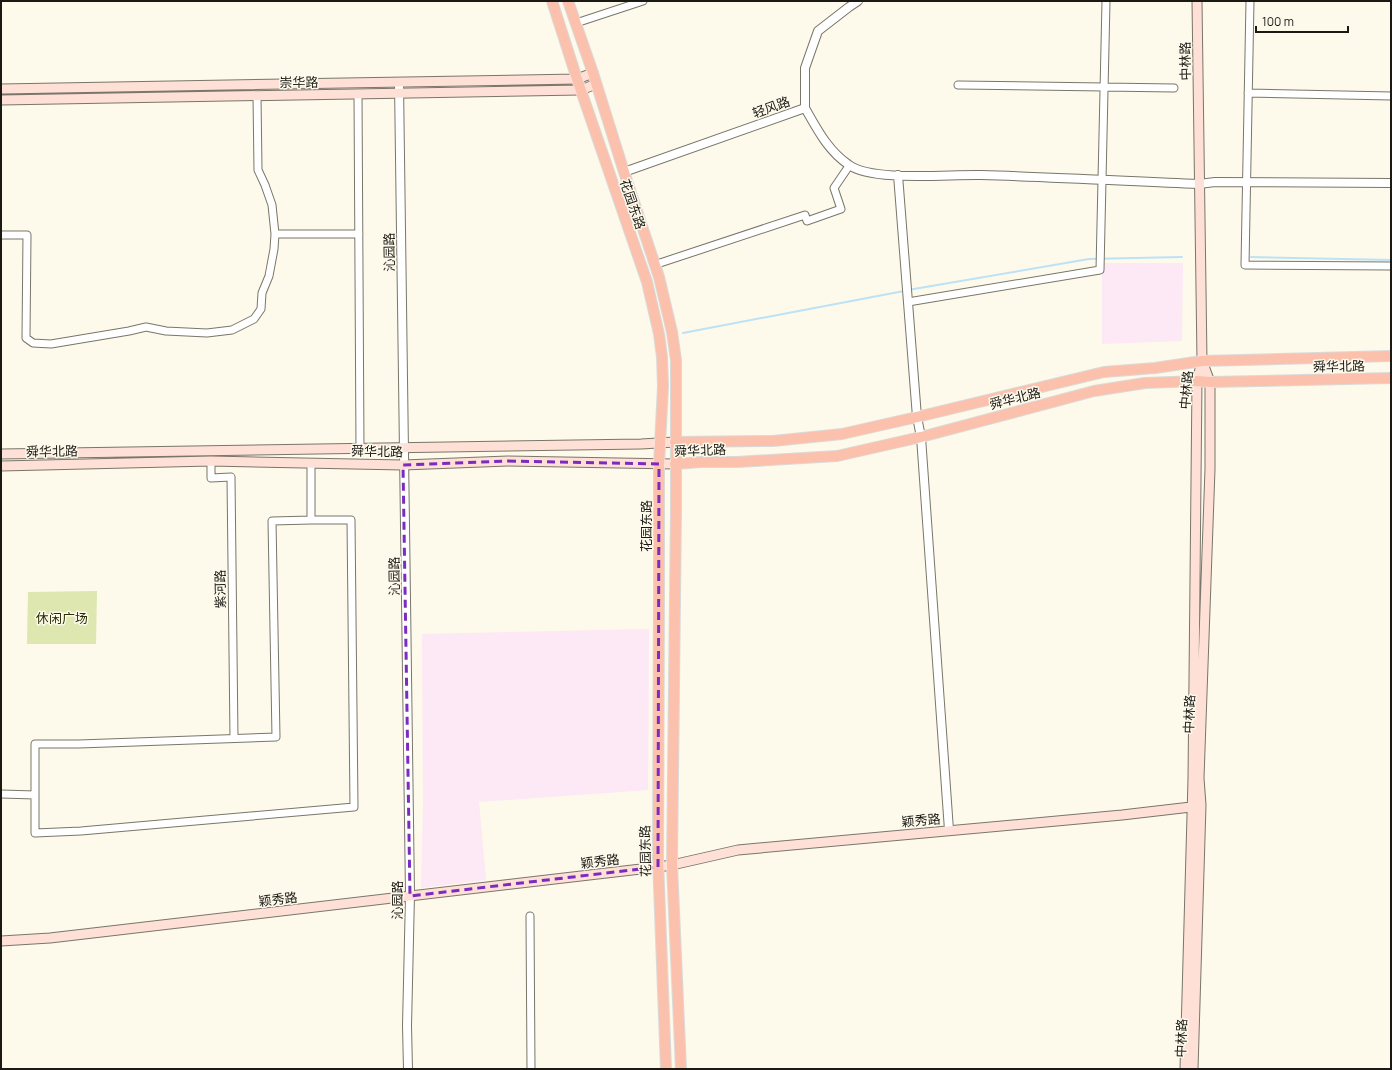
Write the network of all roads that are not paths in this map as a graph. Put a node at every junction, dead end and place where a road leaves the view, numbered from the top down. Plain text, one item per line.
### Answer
1 (552, 1) edge
2 (568, 1) edge
3 (643, 1) edge
4 (858, 1) edge
5 (1106, 1) edge
6 (1197, 1) edge
7 (1250, 1) edge
8 (576, 23) junction
9 (593, 74) junction
10 (577, 79) junction
11 (399, 83) junction
12 (596, 84) junction
13 (958, 86) dead end
14 (1105, 87) junction
15 (1, 88) edge
16 (1174, 88) dead end
17 (581, 90) junction
18 (1248, 93) junction
19 (358, 94) junction
20 (399, 94) junction
21 (257, 96) junction
22 (1391, 96) edge
23 (1, 100) edge
24 (805, 108) junction
25 (849, 166) junction
26 (624, 172) junction
27 (898, 175) junction
28 (1103, 180) junction
29 (1246, 182) junction
30 (1391, 183) edge
31 (1199, 184) junction
32 (275, 234) junction
33 (359, 234) junction
34 (1, 235) edge
35 (654, 265) junction
36 (1391, 266) edge
37 (908, 302) junction
38 (1391, 356) edge
39 (1202, 361) junction
40 (1391, 378) edge
41 (1197, 381) junction
42 (1210, 382) junction
43 (917, 417) junction
44 (921, 437) junction
45 (675, 442) junction
46 (660, 443) junction
47 (360, 449) junction
48 (404, 449) junction
49 (1, 454) edge
50 (211, 461) junction
51 (311, 464) junction
52 (659, 464) junction
53 (675, 464) junction
54 (403, 465) junction
55 (1, 466) edge
56 (311, 520) junction
57 (234, 738) junction
58 (1, 794) edge
59 (35, 795) junction
60 (1201, 805) junction
61 (1191, 807) junction
62 (949, 830) junction
63 (672, 865) junction
64 (658, 867) junction
65 (410, 896) junction
66 (530, 916) dead end
67 (1, 941) edge
68 (408, 1069) edge
69 (531, 1069) edge
70 (666, 1069) edge
71 (681, 1069) edge
72 (1185, 1069) edge
73 (1193, 1069) edge

1 - 10 main road, 花园东路
2 - 8 main road, 花园东路
3 - 8 street
4 - 24 street, 轻风路
5 - 14 street
6 - 31 main road, 中林路
7 - 18 street
8 - 9 main road, 花园东路
9 - 10 main road, 崇华路
9 - 12 main road, 花园东路
10 - 11 main road, 崇华路
10 - 17 main road, 花园东路
11 - 15 main road, 崇华路
11 - 20 street, 沁园路
12 - 17 main road, 崇华路
12 - 26 main road, 花园东路
13 - 14 street
14 - 16 street
14 - 28 street
17 - 20 main road, 崇华路
17 - 46 main road, 花园东路
18 - 22 street
18 - 29 street
19 - 20 main road, 崇华路
19 - 21 main road, 崇华路
19 - 33 street
20 - 48 street, 沁园路
21 - 23 main road, 崇华路
21 - 32 street
24 - 25 street
24 - 26 street, 轻风路
25 - 27 street
25 - 35 street
26 - 35 main road, 花园东路
27 - 28 street
27 - 37 street
28 - 31 street
28 - 37 street
29 - 30 street
29 - 31 street
29 - 36 street
31 - 39 main road, 中林路
32 - 33 street
32 - 34 street
33 - 47 street
35 - 45 main road, 花园东路
37 - 43 street
38 - 39 main road, 舜华北路
39 - 41 main road, 中林路
39 - 42 main road, 中林路
39 - 43 main road, 舜华北路
40 - 42 main road, 舜华北路
41 - 42 main road, 舜华北路
41 - 44 main road, 舜华北路
41 - 61 main road, 中林路
42 - 60 main road, 中林路
43 - 44 street
43 - 45 main road, 舜华北路
44 - 53 main road, 舜华北路
44 - 62 street
45 - 46 main road, 舜华北路
45 - 53 main road, 花园东路
46 - 48 main road, 舜华北路
46 - 52 main road, 花园东路
47 - 48 main road, 舜华北路
47 - 49 main road, 舜华北路
48 - 54 street, 沁园路
50 - 51 main road, 舜华北路
50 - 55 main road, 舜华北路
50 - 57 street, 紫河路
51 - 54 main road, 舜华北路
51 - 56 street
52 - 53 main road, 舜华北路
52 - 54 main road, 舜华北路
52 - 64 main road, 花园东路
53 - 63 main road, 花园东路
54 - 65 street, 沁园路
56 - 57 street
56 - 59 street
57 - 59 street
58 - 59 street
60 - 61 main road, 颖秀路
60 - 73 main road, 中林路
61 - 62 main road, 颖秀路
61 - 72 main road, 中林路
62 - 63 main road, 颖秀路
63 - 64 main road, 颖秀路
63 - 71 main road, 花园东路
64 - 65 main road, 颖秀路
64 - 70 main road, 花园东路
65 - 67 main road, 颖秀路
65 - 68 street, 沁园路
66 - 69 street

